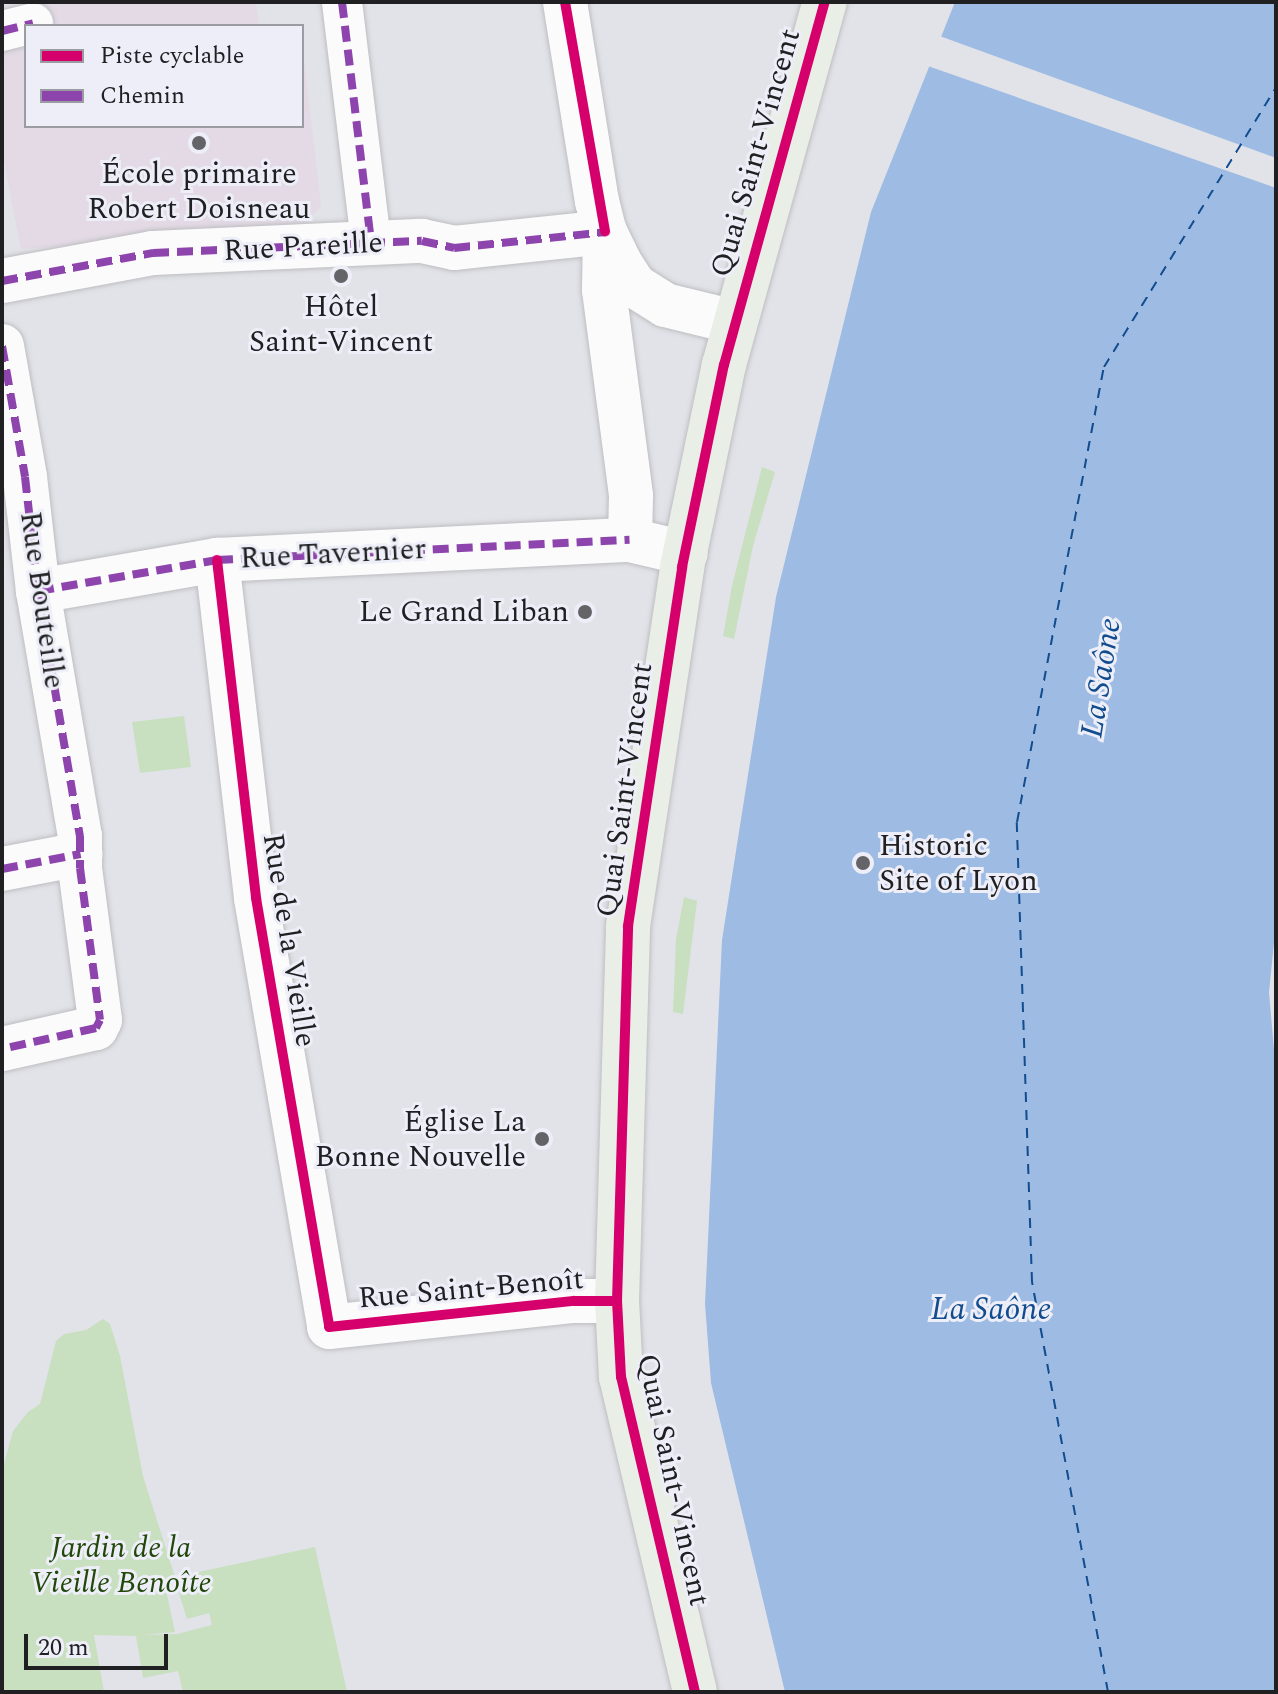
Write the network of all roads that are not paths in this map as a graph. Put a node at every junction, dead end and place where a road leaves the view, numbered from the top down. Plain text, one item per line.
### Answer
1 (342, 2) edge
2 (565, 2) edge
3 (825, 2) edge
4 (605, 232) junction
5 (371, 243) junction
6 (2, 281) edge
7 (734, 322) junction
8 (2, 346) edge
9 (630, 540) junction
10 (685, 553) junction
11 (217, 560) junction
12 (38, 591) junction
13 (81, 854) junction
14 (2, 869) edge
15 (2, 1049) edge
16 (617, 1301) junction
17 (329, 1327) joint
18 (695, 1692) edge

1 - 5 street
2 - 4 street
3 - 7 main road, Quai Saint-Vincent
4 - 5 street, Rue Pareille
4 - 7 street, Quai Saint-Vincent
4 - 9 street
5 - 6 street, Rue Pareille
7 - 10 main road, Quai Saint-Vincent
8 - 12 street, Rue Bouteille
9 - 10 street
9 - 11 street, Rue Tavernier
10 - 16 main road, Quai Saint-Vincent
11 - 12 street, Rue Tavernier
11 - 17 street, Rue de la Vieille
12 - 13 street, Rue Bouteille
13 - 14 street
13 - 15 street
16 - 17 street, Rue Saint-Benoît
16 - 18 main road, Quai Saint-Vincent

